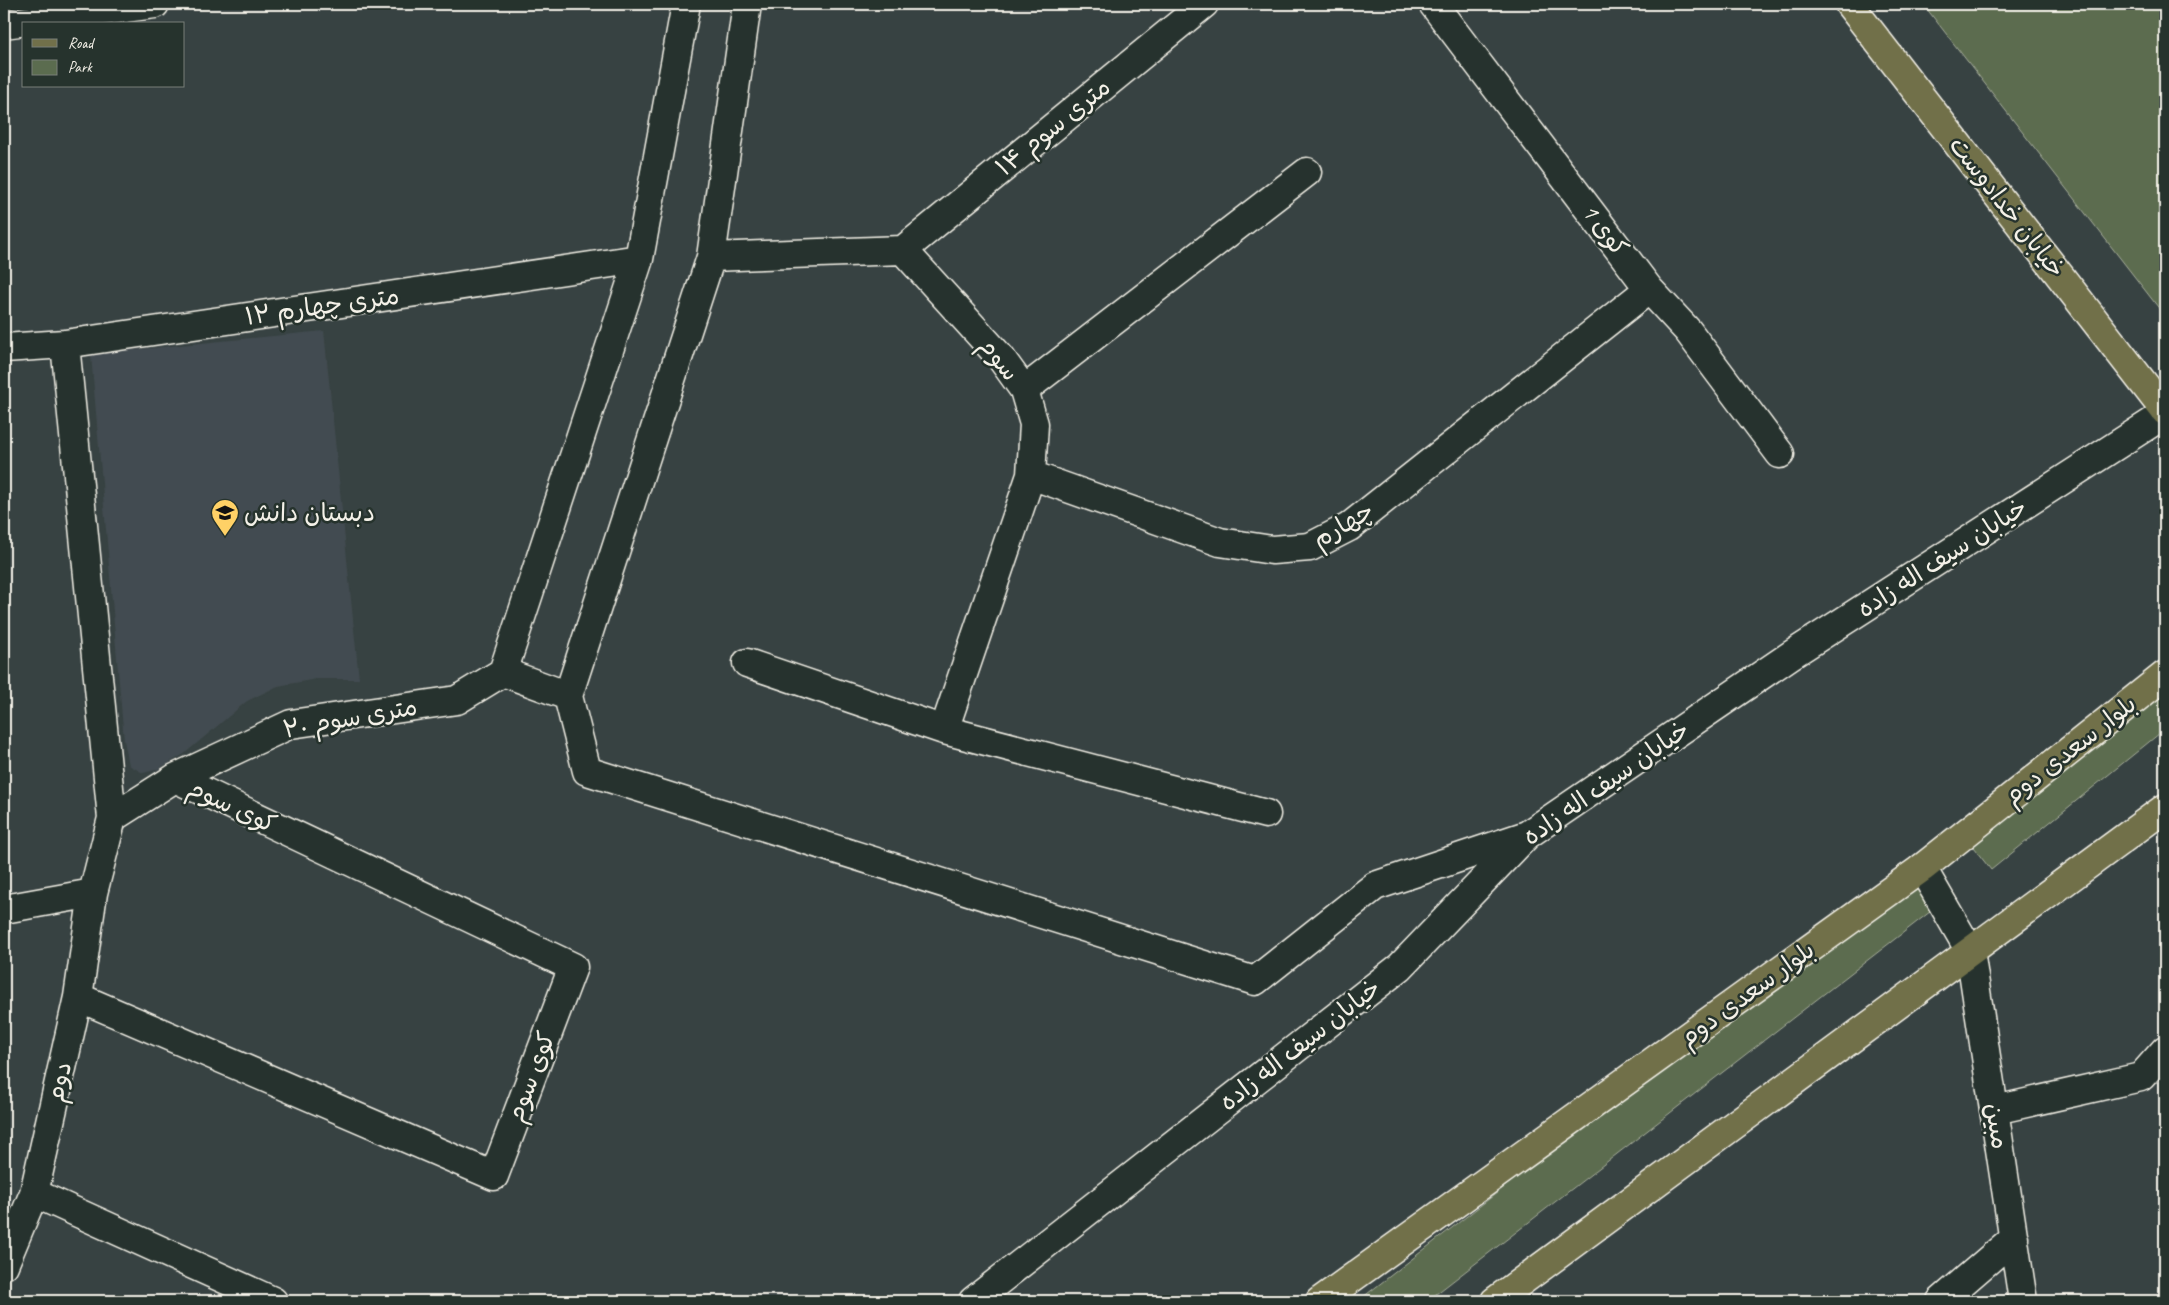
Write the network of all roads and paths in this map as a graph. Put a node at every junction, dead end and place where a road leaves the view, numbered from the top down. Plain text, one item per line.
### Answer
1 (155, 4) edge
2 (686, 4) edge
3 (747, 4) edge
4 (1204, 4) edge
5 (1433, 4) edge
6 (1849, 4) edge
7 (4, 24) edge
8 (1307, 172) dead end
9 (903, 250) junction
10 (711, 257) junction
11 (640, 259) junction
12 (1649, 289) junction
13 (65, 344) junction
14 (4, 348) edge
15 (1024, 390) junction
16 (2165, 413) edge
17 (1780, 454) dead end
18 (1031, 475) junction
19 (747, 663) dead end
20 (503, 672) junction
21 (2165, 675) edge
22 (568, 696) junction
23 (944, 730) junction
24 (175, 778) junction
25 (2165, 808) edge
26 (1266, 814) dead end
27 (112, 818) junction
28 (1527, 835) junction
29 (1922, 868) junction
30 (94, 893) junction
31 (4, 908) edge
32 (1970, 951) junction
33 (78, 997) junction
34 (2165, 1050) edge
35 (2153, 1075) edge
36 (1995, 1110) junction
37 (34, 1193) junction
38 (2014, 1238) junction
39 (4, 1264) edge
40 (273, 1301) edge
41 (973, 1301) edge
42 (1320, 1301) edge
43 (1495, 1301) edge
44 (1941, 1301) edge
45 (2023, 1301) edge

1 - 7 street
2 - 11 street
3 - 10 street
4 - 9 street, ۱۴ متری سوم
5 - 12 street, کوی 1
6 - 16 main road, خیابان خدادوست
8 - 15 street, سوم
9 - 10 street
9 - 15 street, سوم
10 - 22 street
11 - 13 street, ۱۲ متری چهارم
11 - 20 street
12 - 17 street, کوی 1
12 - 18 street, چهارم
13 - 14 street, ۱۲ متری چهارم
13 - 27 street, دوم
15 - 18 street
16 - 28 street, خیابان سیف اله زاده
18 - 23 street
19 - 23 street
20 - 22 street
20 - 24 street, ۲۰ متری سوم
21 - 29 main road, بلوار سعدی دوم
22 - 28 street
23 - 26 street
24 - 27 street, ۲۰ متری سوم
24 - 33 street, کوی سوم
25 - 32 main road
27 - 30 street, دوم
28 - 41 street, خیابان سیف اله زاده
29 - 32 street
29 - 42 main road, بلوار سعدی دوم
30 - 31 street
30 - 33 street, دوم
32 - 36 street, مبین
32 - 43 main road
33 - 37 street, دوم
34 - 35 street
35 - 36 street
36 - 38 street, مبین
37 - 39 street, دوم
37 - 40 street
38 - 44 street
38 - 45 street, مبین

